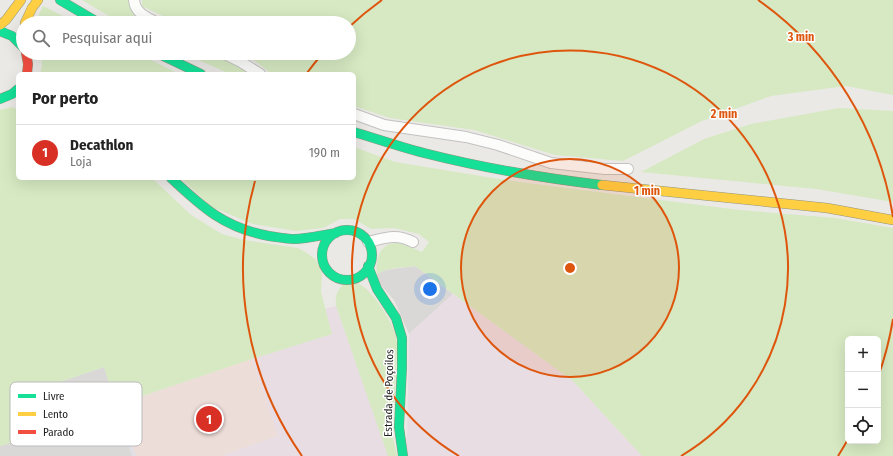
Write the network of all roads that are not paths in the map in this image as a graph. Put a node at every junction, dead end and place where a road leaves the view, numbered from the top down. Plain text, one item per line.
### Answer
1 (21, 0) edge
2 (38, 0) edge
3 (60, 0) edge
4 (134, 0) edge
5 (28, 16) edge
6 (87, 16) edge
7 (146, 16) edge
8 (0, 25) edge
9 (0, 31) edge
10 (16, 40) edge
11 (27, 60) edge
12 (172, 60) edge
13 (237, 60) edge
14 (27, 72) edge
15 (197, 72) edge
16 (257, 72) edge
17 (16, 90) edge
18 (3, 98) edge
19 (16, 98) edge
20 (356, 115) edge
21 (356, 133) edge
22 (628, 169) dead end
23 (173, 180) edge
24 (893, 220) edge
25 (336, 233) junction
26 (295, 239) junction
27 (368, 242) junction
28 (413, 242) dead end
29 (315, 250) junction
30 (368, 266) junction
31 (357, 277) junction
32 (378, 289) junction
33 (403, 456) edge

1 - 8 main road
2 - 5 main road
3 - 6 main road
4 - 7 street
9 - 10 main road
11 - 14 main road
12 - 15 main road
13 - 16 street
17 - 18 main road
18 - 19 main road
20 - 22 street
21 - 24 main road
23 - 26 main road
25 - 26 main road
25 - 27 main road
25 - 29 main road
26 - 29 main road
27 - 28 street
27 - 30 main road, Estrada de Poçoilos
29 - 31 main road
30 - 31 main road
30 - 32 main road, Estrada de Poçoilos
31 - 32 main road
32 - 33 main road, Estrada de Poçoilos

